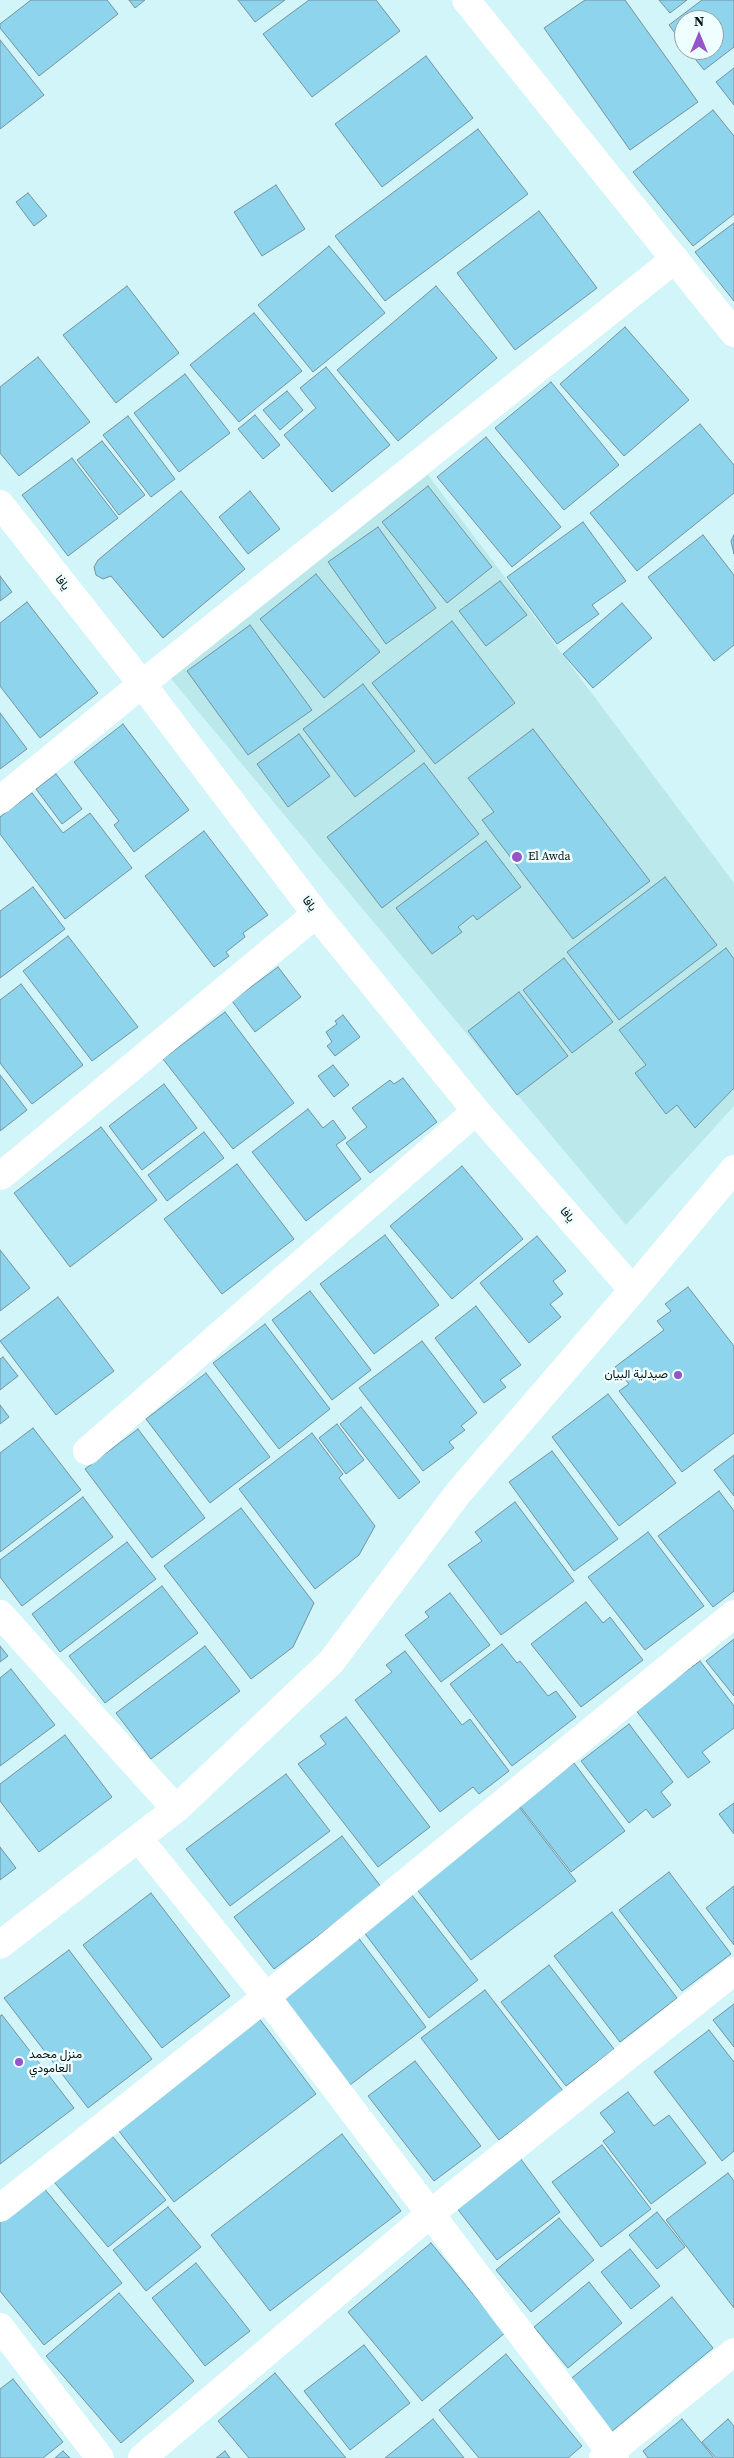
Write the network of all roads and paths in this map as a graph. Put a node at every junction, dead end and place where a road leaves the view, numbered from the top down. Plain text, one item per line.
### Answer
1 (466, 0) edge
2 (675, 259) junction
3 (734, 333) edge
4 (0, 504) edge
5 (142, 684) junction
6 (0, 800) edge
7 (316, 914) junction
8 (476, 1111) junction
9 (734, 1169) edge
10 (1, 1176) dead end
11 (633, 1290) junction
12 (87, 1451) dead end
13 (0, 1614) edge
14 (734, 1614) edge
15 (176, 1809) junction
16 (139, 1838) junction
17 (0, 1945) edge
18 (734, 1971) edge
19 (266, 1997) junction
20 (0, 2208) edge
21 (430, 2214) junction
22 (5, 2344) edge
23 (734, 2352) edge
24 (610, 2456) edge
25 (100, 2458) edge
26 (142, 2458) edge

1 - 2 street
2 - 3 street
2 - 5 street
4 - 5 street, يافا
5 - 6 street
5 - 7 street, يافا
7 - 8 street, يافا
7 - 10 street
8 - 11 street, يافا
8 - 12 street
9 - 11 street
11 - 15 street
13 - 15 street
14 - 19 street
15 - 16 street
16 - 17 street
16 - 19 street
18 - 21 street
19 - 20 street
19 - 21 street
21 - 24 street
21 - 26 street
22 - 25 street
23 - 24 street

